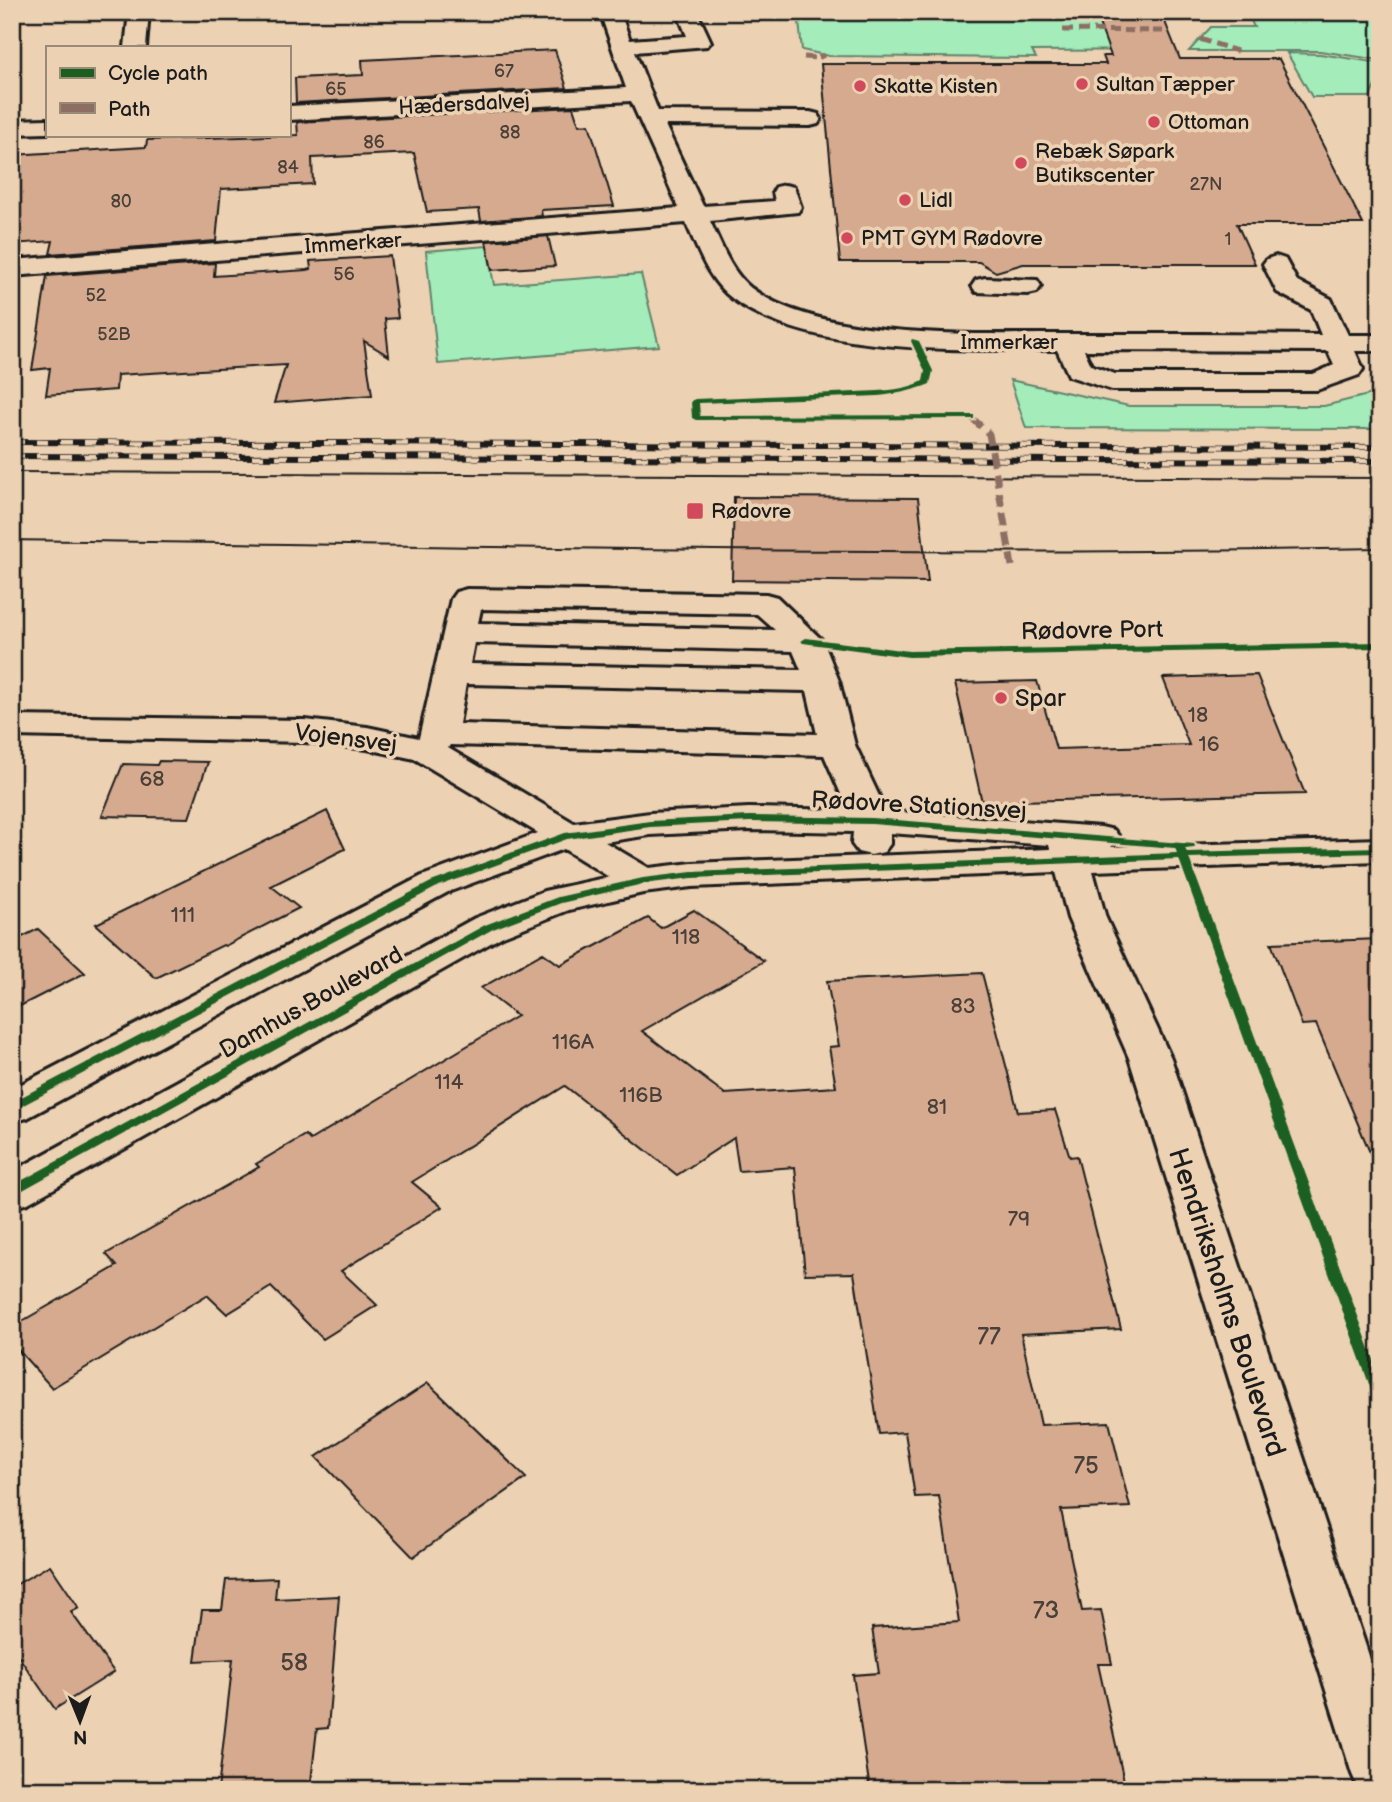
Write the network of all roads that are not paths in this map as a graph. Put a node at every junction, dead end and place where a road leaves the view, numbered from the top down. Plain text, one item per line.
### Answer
1 (139, 12) edge
2 (610, 12) edge
3 (687, 12) edge
4 (136, 46) edge
5 (621, 47) junction
6 (639, 94) junction
7 (290, 113) edge
8 (649, 118) junction
9 (810, 118) dead end
10 (46, 125) edge
11 (12, 127) edge
12 (785, 192) dead end
13 (693, 214) junction
14 (1276, 264) dead end
15 (12, 268) edge
16 (985, 286) dead end
17 (1028, 286) dead end
18 (1067, 342) junction
19 (1339, 343) junction
20 (1380, 343) edge
21 (453, 674) junction
22 (822, 681) junction
23 (12, 726) edge
24 (434, 743) junction
25 (837, 745) junction
26 (872, 821) junction
27 (565, 836) junction
28 (1068, 848) junction
29 (1380, 850) edge
30 (869, 867) junction
31 (643, 881) junction
32 (12, 1107) edge
33 (12, 1192) edge
34 (1380, 1774) edge

1 - 4 street
2 - 5 street, Immerkær
3 - 5 street
5 - 6 street, Immerkær
6 - 7 street, Hædersdalvej
6 - 8 street, Immerkær
8 - 9 street
8 - 13 street, Immerkær
10 - 11 street
12 - 13 street
13 - 15 street, Immerkær
13 - 18 street, Immerkær
14 - 19 street
16 - 17 street
18 - 19 street, Immerkær
18 - 19 street
19 - 20 street, Immerkær
21 - 22 street
21 - 22 street, Rødovre Stationsvej
21 - 24 street
22 - 25 street, Rødovre Stationsvej
23 - 24 street, Vojensvej
24 - 25 street
24 - 27 street, Vojensvej
25 - 26 street, Rødovre Stationsvej
26 - 27 street, Rødovre Stationsvej
26 - 28 street, Rødovre Stationsvej
26 - 30 street, Rødovre Stationsvej
27 - 31 street, Vojensvej
27 - 32 street, Damhus Boulevard
28 - 29 street, Rødovre Stationsvej
28 - 30 street, Rødovre Stationsvej
28 - 34 street, Hendriksholms Boulevard
30 - 31 street, Rødovre Stationsvej
31 - 33 street, Damhus Boulevard

